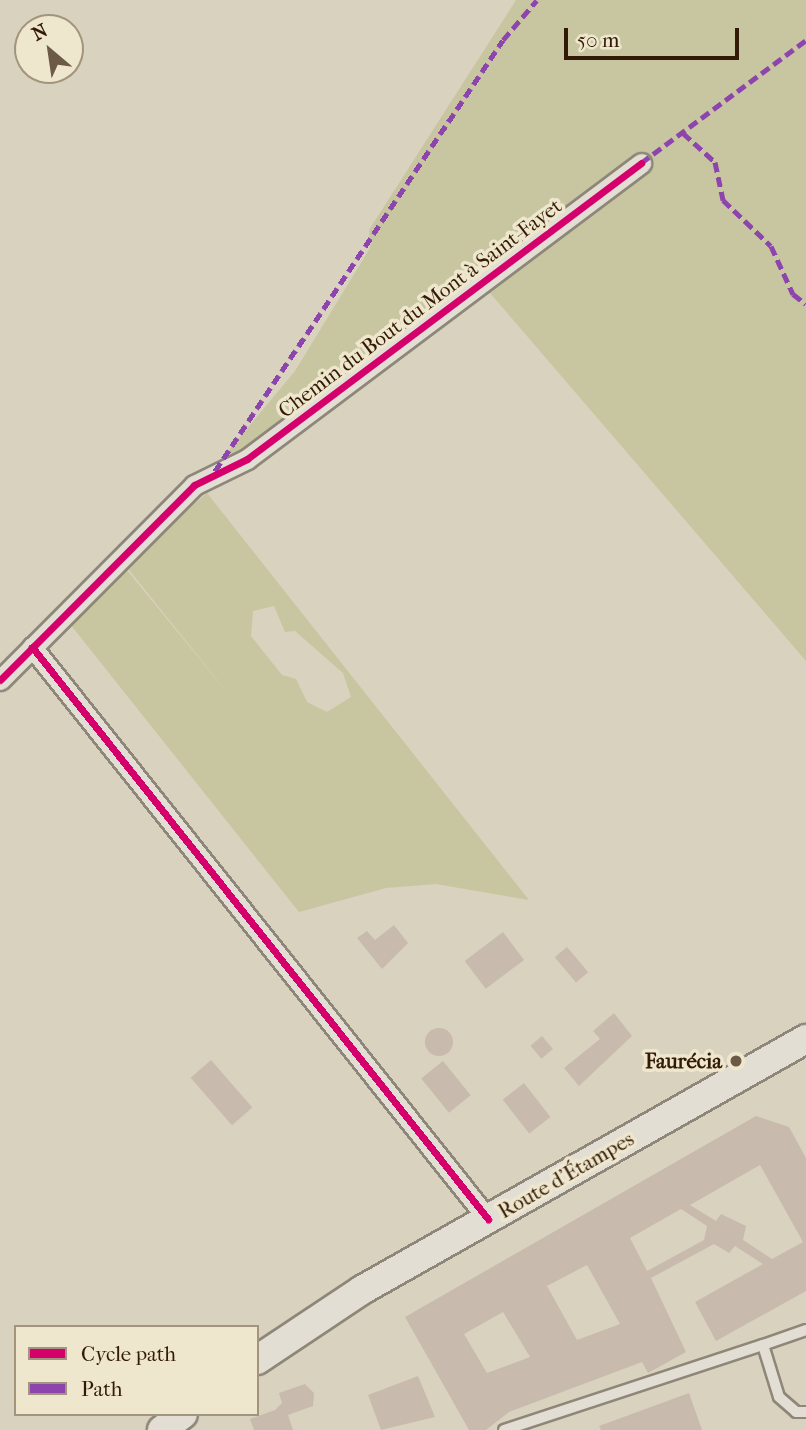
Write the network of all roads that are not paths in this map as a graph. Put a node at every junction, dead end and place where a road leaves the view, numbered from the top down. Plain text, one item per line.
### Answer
1 (641, 163) dead end
2 (32, 647) junction
3 (0, 680) edge
4 (806, 1039) edge
5 (488, 1219) junction
6 (806, 1330) edge
7 (763, 1345) junction
8 (259, 1359) edge
9 (806, 1412) edge
10 (180, 1416) edge
11 (162, 1430) edge
12 (504, 1430) edge

1 - 2 street, Chemin du Bout du Mont à Saint-Fayet
2 - 3 street
2 - 5 street
4 - 5 main road, Route d'Étampes
5 - 8 main road, Route d'Étampes
6 - 7 lane
7 - 9 lane
7 - 12 lane
10 - 11 main road

